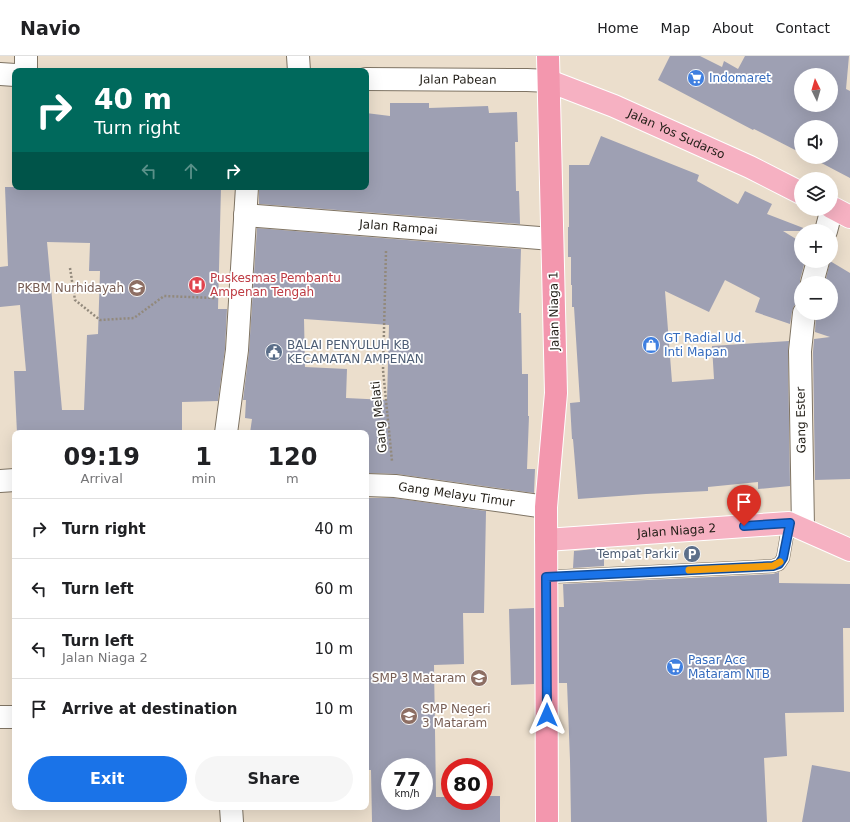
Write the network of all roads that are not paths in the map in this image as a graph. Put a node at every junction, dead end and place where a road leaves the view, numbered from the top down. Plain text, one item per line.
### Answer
1 (26, 56) edge
2 (298, 56) edge
3 (548, 56) edge
4 (26, 68) edge
5 (299, 68) edge
6 (0, 74) edge
7 (12, 75) edge
8 (369, 79) edge
9 (549, 81) junction
10 (794, 189) edge
11 (247, 190) edge
12 (245, 215) junction
13 (552, 239) junction
14 (803, 320) edge
15 (226, 430) edge
16 (12, 480) edge
17 (0, 481) edge
18 (369, 485) edge
19 (546, 506) junction
20 (796, 525) junction
21 (546, 540) junction
22 (850, 550) edge
23 (546, 577) junction
24 (0, 717) edge
25 (12, 717) edge
26 (232, 810) edge
27 (232, 822) edge
28 (547, 822) edge

1 - 4 street
2 - 5 street
3 - 9 highway, Jalan Niaga 1
6 - 7 street
8 - 9 street, Jalan Pabean
9 - 10 main road, Jalan Yos Sudarso
9 - 13 highway, Jalan Niaga 1
11 - 12 street
12 - 13 street, Jalan Rampai
12 - 15 street
13 - 19 highway, Jalan Niaga 1
14 - 20 street, Gang Ester
16 - 17 street
18 - 19 street, Gang Melayu Timur
19 - 21 highway, Jalan Niaga 1
20 - 21 main road, Jalan Niaga 2
20 - 22 main road, Jalan Niaga 2
20 - 23 lane
21 - 23 highway, Jalan Niaga 1
23 - 28 highway, Jalan Niaga 1
24 - 25 street
26 - 27 street

